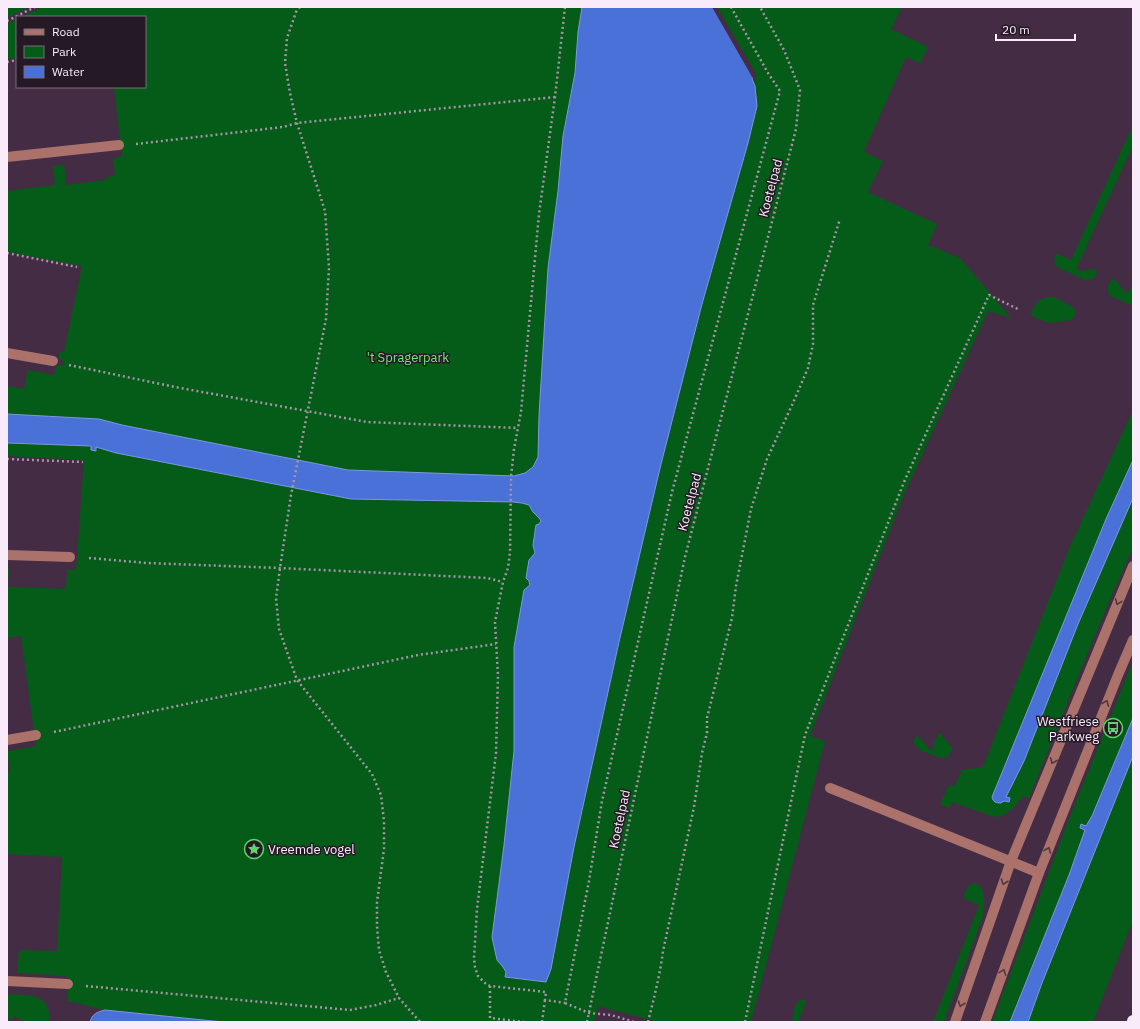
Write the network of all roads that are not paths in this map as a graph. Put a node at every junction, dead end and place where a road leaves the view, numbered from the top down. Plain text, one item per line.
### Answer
1 (119, 145) road end
2 (7, 157) edge
3 (7, 353) edge
4 (53, 361) road end
5 (7, 555) edge
6 (70, 557) road end
7 (1133, 566) edge
8 (1133, 640) edge
9 (36, 735) road end
10 (7, 740) edge
11 (830, 788) dead end
12 (1012, 861) junction
13 (1039, 872) junction
14 (7, 981) edge
15 (68, 984) road end
16 (955, 1022) edge
17 (985, 1022) edge

1 - 2 street
3 - 4 street
5 - 6 street
7 -> 12 street
13 -> 8 street
9 - 10 street
11 - 12 street
12 - 13 street
12 -> 16 street
17 -> 13 street
14 - 15 street

